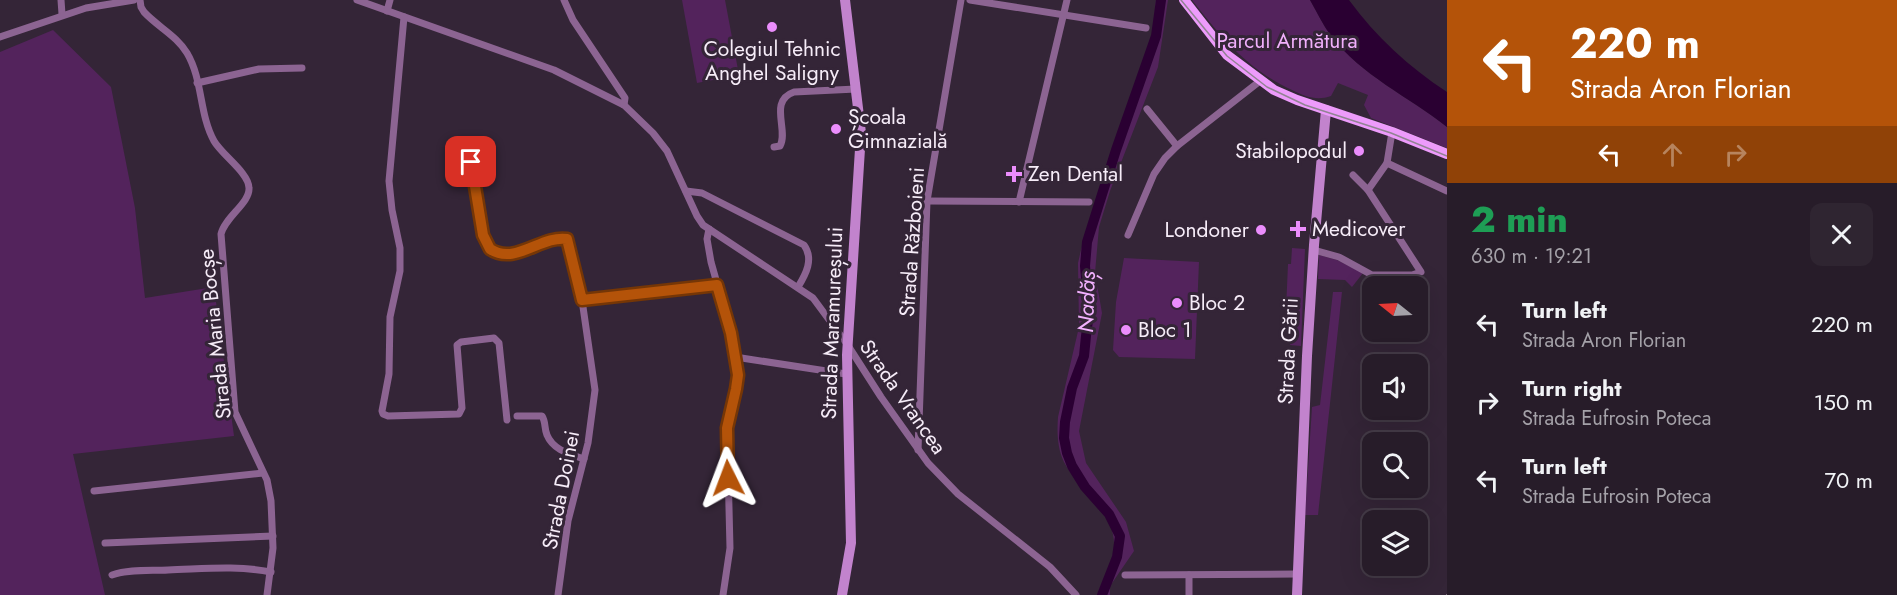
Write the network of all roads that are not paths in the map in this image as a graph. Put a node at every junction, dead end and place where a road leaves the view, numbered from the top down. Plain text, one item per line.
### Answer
1 (61, 0) edge
2 (134, 0) edge
3 (140, 0) edge
4 (357, 0) edge
5 (390, 0) edge
6 (564, 0) edge
7 (845, 0) edge
8 (961, 0) edge
9 (970, 0) edge
10 (1067, 0) edge
11 (1184, 0) edge
12 (387, 11) junction
13 (62, 14) junction
14 (1063, 14) junction
15 (404, 17) junction
16 (1146, 28) dead end
17 (0, 37) edge
18 (302, 68) dead end
19 (1260, 81) junction
20 (197, 83) junction
21 (856, 88) junction
22 (624, 105) junction
23 (1147, 109) dead end
24 (1326, 111) junction
25 (1392, 132) junction
26 (1177, 146) junction
27 (774, 147) dead end
28 (1447, 154) edge
29 (471, 162) dead end
30 (1387, 163) junction
31 (1353, 175) dead end
32 (686, 190) junction
33 (1368, 190) junction
34 (1447, 191) edge
35 (927, 201) junction
36 (1019, 202) junction
37 (1089, 202) dead end
38 (709, 229) junction
39 (1128, 235) dead end
40 (1314, 250) junction
41 (717, 285) junction
42 (798, 287) junction
43 (582, 300) junction
44 (849, 347) junction
45 (735, 357) junction
46 (846, 374) junction
47 (516, 416) dead end
48 (507, 420) dead end
49 (918, 451) junction
50 (584, 459) junction
51 (263, 473) junction
52 (94, 491) dead end
53 (273, 536) junction
54 (105, 543) dead end
55 (271, 572) junction
56 (1297, 574) junction
57 (112, 575) dead end
58 (1125, 575) dead end
59 (1189, 575) junction
60 (267, 595) edge
61 (558, 595) edge
62 (723, 595) edge
63 (842, 595) edge
64 (1076, 595) edge
65 (1189, 595) edge
66 (1297, 595) edge

1 - 13 street
2 - 13 street
3 - 20 street, Strada Maria Bocșe
4 - 12 street
5 - 12 street
6 - 22 street
7 - 21 main road, Strada Maramureșului
8 - 35 street, Strada Războieni
9 - 14 street
10 - 14 street
11 - 19 main road
12 - 15 street
13 - 17 street
14 - 16 street
14 - 36 street
15 - 22 street
15 - 48 street
18 - 20 street
19 - 24 main road
19 - 26 street
20 - 51 street, Strada Maria Bocșe
21 - 27 street
21 - 44 main road, Strada Maramureșului
22 - 32 street, Strada Vrancea
23 - 26 street
24 - 25 main road
24 - 40 main road, Strada Gării
25 - 28 main road
25 - 30 street
26 - 39 street
29 - 43 street, Strada Doinei
30 - 33 street
30 - 34 street
31 - 33 street
32 - 38 street, Strada Vrancea
32 - 42 street
33 - 40 street
35 - 36 street
35 - 49 street, Strada Războieni
36 - 37 street
38 - 41 street
38 - 42 street, Strada Vrancea
40 - 56 main road, Strada Gării
41 - 43 street
41 - 45 street
42 - 44 street, Strada Vrancea
43 - 50 street, Strada Doinei
44 - 46 main road, Strada Maramureșului
44 - 49 street, Strada Vrancea
45 - 46 street
45 - 62 street
46 - 63 main road, Strada Maramureșului
47 - 50 street
49 - 64 street, Strada Vrancea
50 - 61 street, Strada Doinei
51 - 52 street
51 - 53 street, Strada Maria Bocșe
53 - 54 street
53 - 55 street, Strada Maria Bocșe
55 - 57 street
55 - 60 street, Strada Maria Bocșe
56 - 59 street
56 - 66 main road, Strada Gării
58 - 59 street
59 - 65 street

